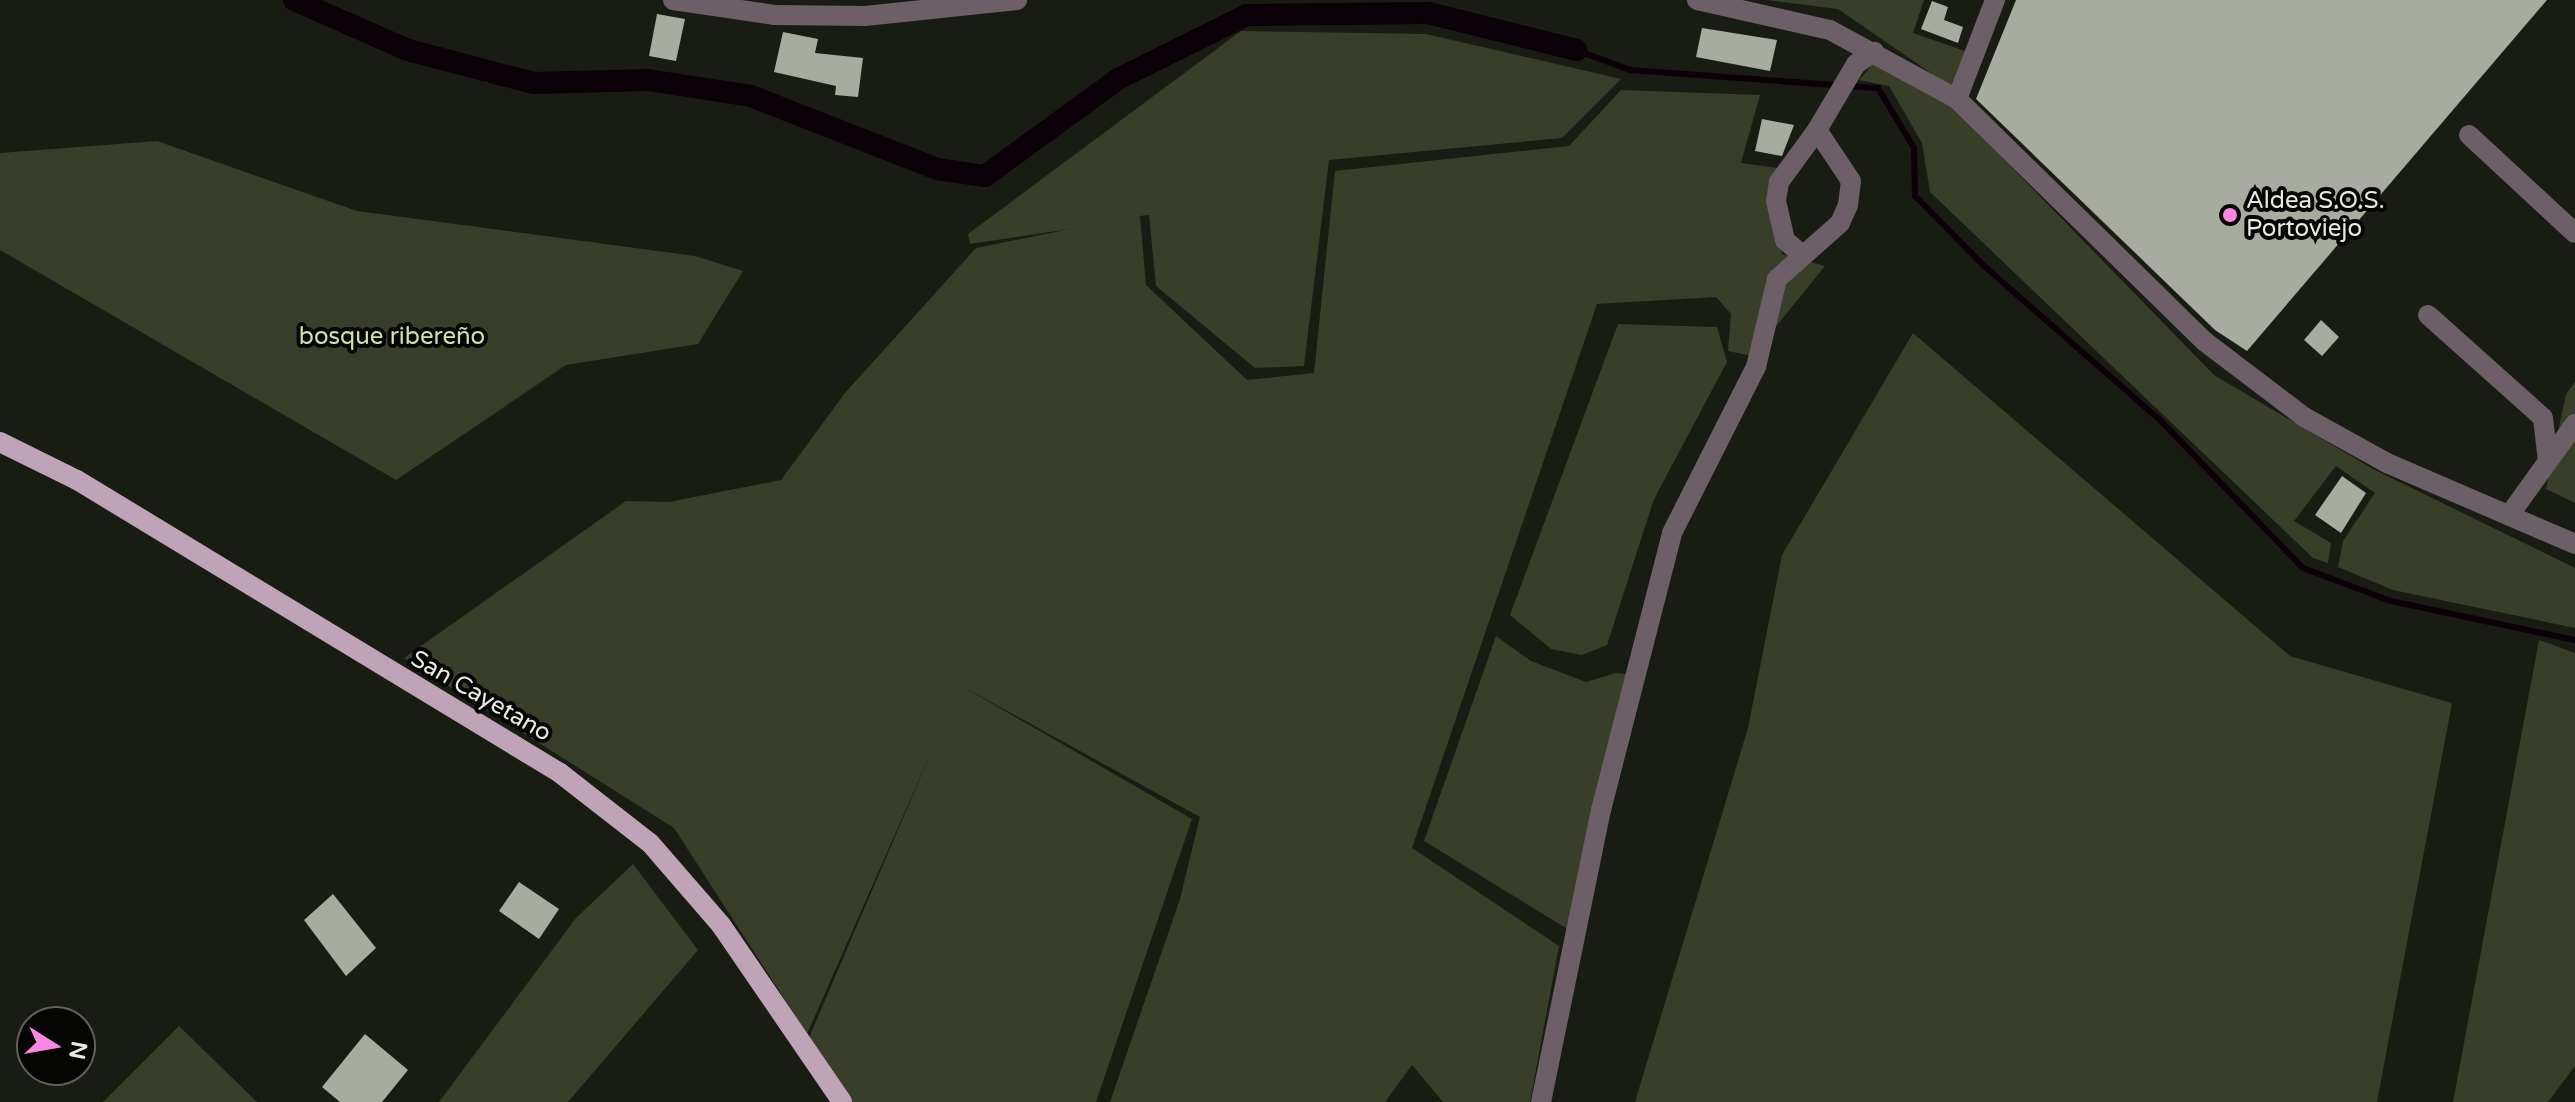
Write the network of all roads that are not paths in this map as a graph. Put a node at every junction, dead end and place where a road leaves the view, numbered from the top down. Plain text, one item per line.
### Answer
1 (673, 0) edge
2 (1017, 0) edge
3 (1697, 0) edge
4 (1995, 0) edge
5 (710, 3) edge
6 (1874, 52) junction
7 (1957, 99) junction
8 (1817, 130) junction
9 (2469, 135) dead end
10 (2575, 233) edge
11 (1801, 254) junction
12 (2428, 315) dead end
13 (2575, 424) edge
14 (0, 442) edge
15 (2548, 461) junction
16 (2510, 514) junction
17 (2575, 544) edge
18 (842, 1102) edge
19 (1541, 1102) edge

1 - 5 street
2 - 5 street
3 - 6 street
4 - 7 street
6 - 7 street
6 - 8 street
7 - 16 street
8 - 11 street
8 - 11 street
9 - 10 street
11 - 19 street
12 - 15 street
13 - 15 street
14 - 18 main road, San Cayetano
15 - 16 street
16 - 17 street

